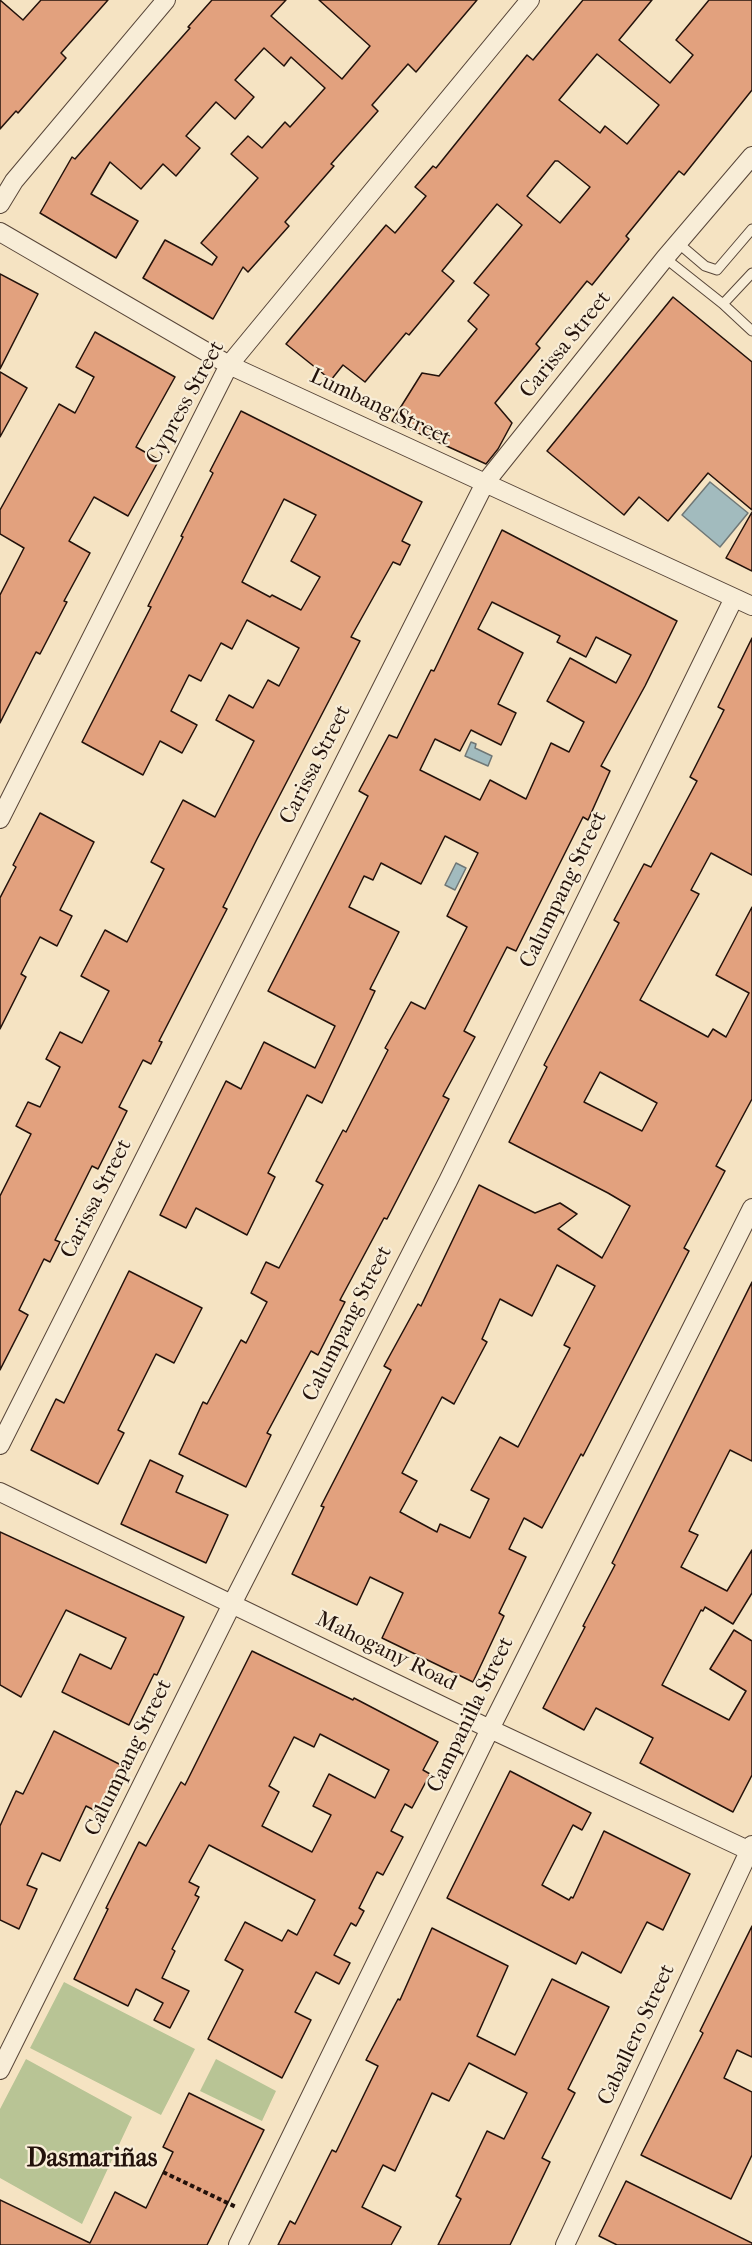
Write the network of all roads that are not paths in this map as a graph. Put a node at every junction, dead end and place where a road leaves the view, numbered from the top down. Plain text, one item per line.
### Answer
1 (166, 0) edge
2 (530, 0) edge
3 (752, 156) edge
4 (0, 204) edge
5 (752, 229) edge
6 (0, 232) edge
7 (678, 243) junction
8 (665, 258) junction
9 (752, 273) edge
10 (723, 304) junction
11 (752, 331) edge
12 (230, 365) junction
13 (485, 483) junction
14 (734, 598) junction
15 (752, 606) edge
16 (0, 819) edge
17 (752, 1208) edge
18 (0, 1445) edge
19 (0, 1492) edge
20 (232, 1604) junction
21 (490, 1729) junction
22 (751, 1850) edge
23 (0, 2070) edge
24 (238, 2245) edge
25 (565, 2245) edge

1 - 4 street
2 - 12 street, Cypress Street
3 - 7 street, Carissa Street
5 - 7 lane
6 - 12 street, Lumbang Street
7 - 8 street, Carissa Street
8 - 10 lane
8 - 13 street, Carissa Street
9 - 10 lane
10 - 11 lane
12 - 13 street, Lumbang Street
12 - 16 street, Cypress Street
13 - 14 street, Lumbang Street
13 - 18 street, Carissa Street
14 - 15 street, Lumbang Street
14 - 20 street, Calumpang Street
17 - 21 street, Campanilla Street
19 - 20 street, Mahogany Road
20 - 21 street, Mahogany Road
20 - 23 street, Calumpang Street
21 - 22 street, Mahogany Road
21 - 24 street, Campanilla Street
22 - 25 street, Caballero Street

